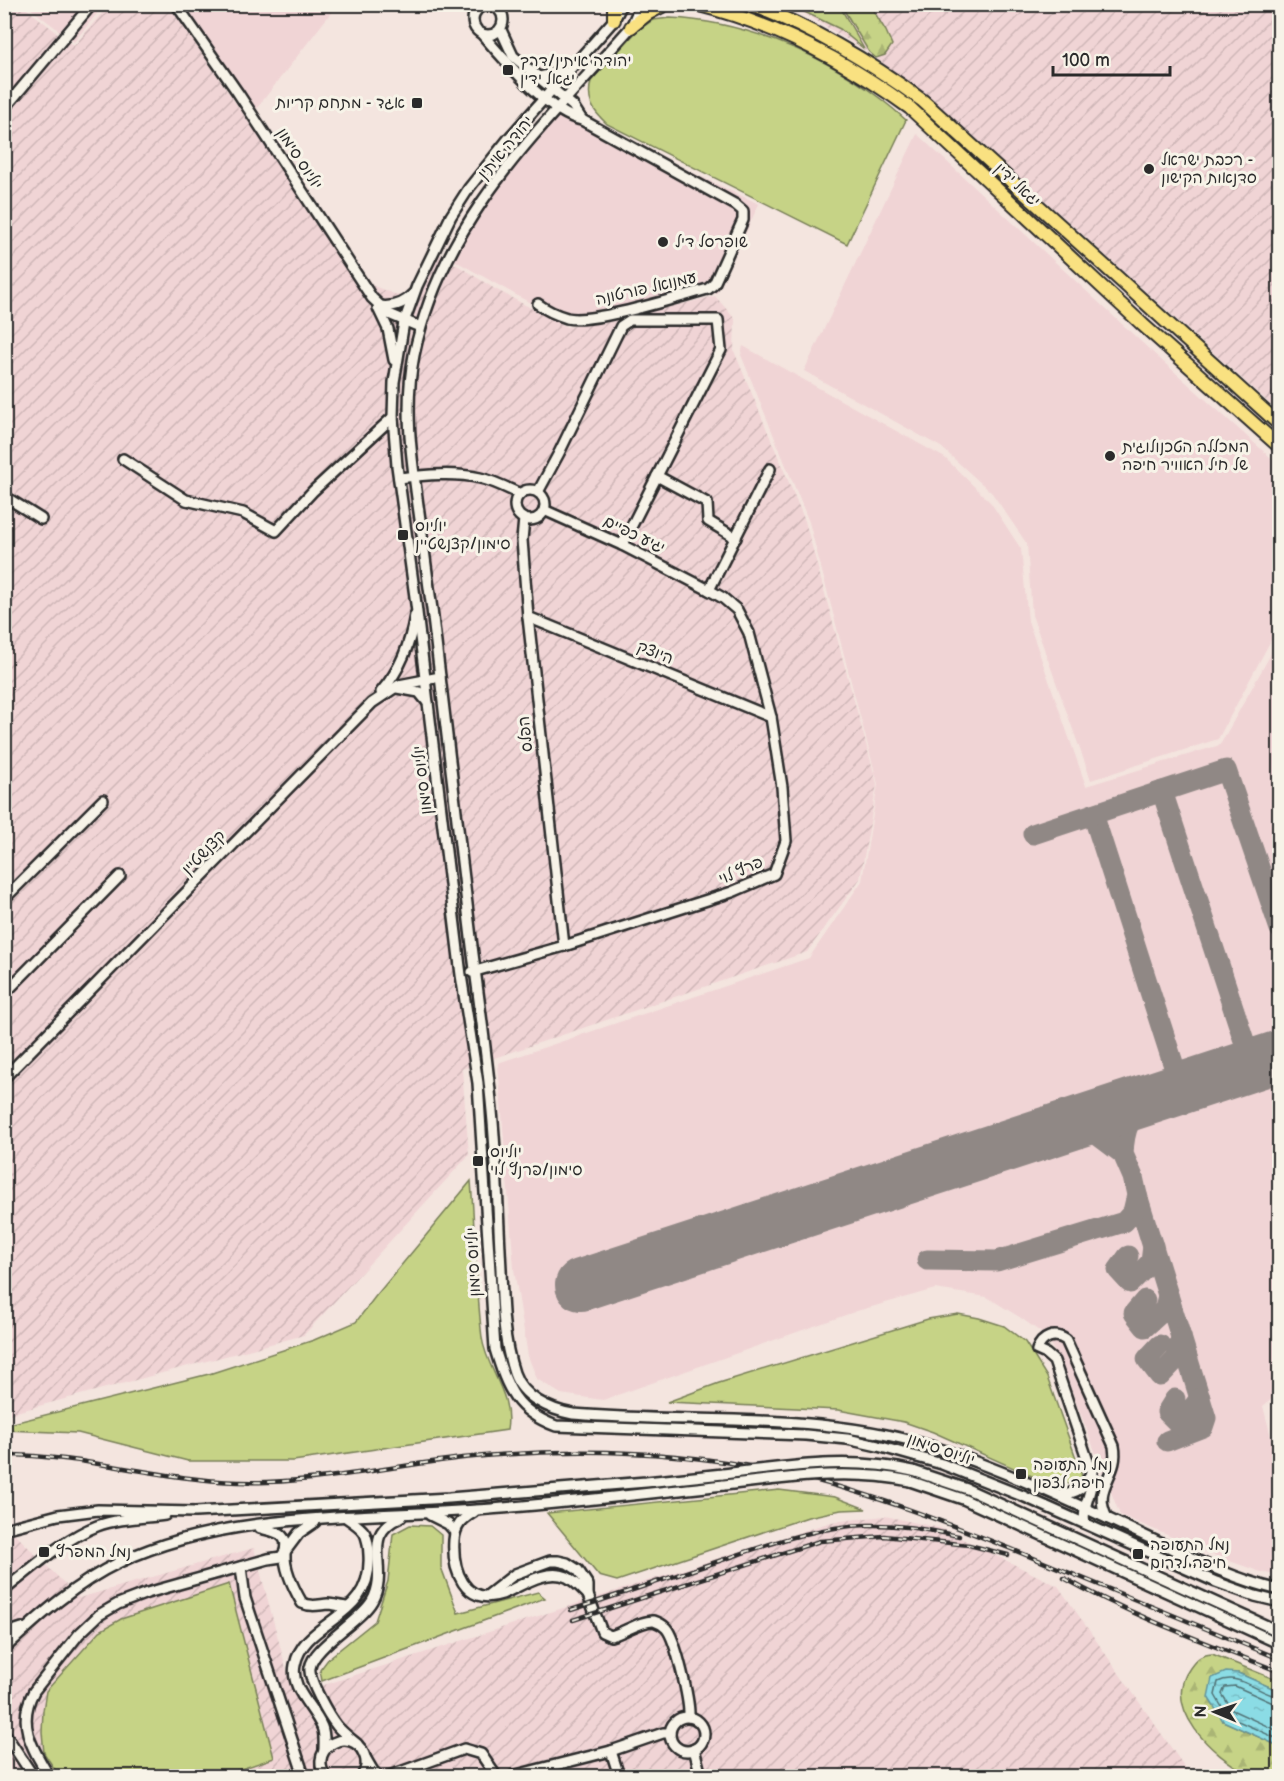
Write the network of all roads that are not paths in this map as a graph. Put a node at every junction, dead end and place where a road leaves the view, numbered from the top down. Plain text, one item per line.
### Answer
1 (92, 4) edge
2 (176, 4) edge
3 (614, 4) edge
4 (622, 4) edge
5 (641, 4) edge
6 (666, 4) edge
7 (695, 4) edge
8 (750, 4) edge
9 (1274, 4) edge
10 (1280, 10) edge
11 (614, 20) junction
12 (632, 27) junction
13 (501, 30) junction
14 (481, 33) junction
15 (569, 70) junction
16 (540, 77) junction
17 (552, 88) junction
18 (544, 98) junction
19 (565, 100) junction
20 (4, 109) edge
21 (558, 109) junction
22 (582, 120) junction
23 (417, 286) junction
24 (372, 298) junction
25 (538, 304) dead end
26 (379, 306) junction
27 (404, 322) junction
28 (420, 327) junction
29 (395, 372) junction
30 (393, 417) junction
31 (1280, 425) edge
32 (1280, 447) edge
33 (411, 455) junction
34 (123, 459) dead end
35 (770, 469) dead end
36 (440, 475) junction
37 (414, 476) junction
38 (657, 476) junction
39 (399, 478) junction
40 (538, 492) junction
41 (520, 494) junction
42 (4, 496) edge
43 (544, 510) junction
44 (41, 519) dead end
45 (524, 519) junction
46 (736, 538) junction
47 (622, 545) junction
48 (709, 590) junction
49 (416, 604) junction
50 (528, 617) junction
51 (440, 677) junction
52 (425, 679) junction
53 (391, 689) junction
54 (372, 703) junction
55 (429, 705) junction
56 (771, 717) junction
57 (103, 800) dead end
58 (120, 876) dead end
59 (4, 899) edge
60 (564, 946) junction
61 (473, 954) junction
62 (497, 965) junction
63 (476, 972) junction
64 (461, 975) junction
65 (4, 994) edge
66 (479, 996) junction
67 (4, 1078) edge
68 (1091, 1469) junction
69 (1056, 1496) junction
70 (1085, 1508) junction
71 (476, 1510) junction
72 (195, 1512) junction
73 (425, 1513) junction
74 (407, 1514) junction
75 (347, 1518) junction
76 (1107, 1518) junction
77 (320, 1519) junction
78 (1085, 1523) junction
79 (255, 1526) junction
80 (4, 1529) edge
81 (455, 1532) junction
82 (285, 1554) junction
83 (241, 1567) junction
84 (4, 1590) edge
85 (1280, 1590) edge
86 (488, 1595) junction
87 (588, 1595) junction
88 (1280, 1602) edge
89 (325, 1605) junction
90 (348, 1607) junction
91 (328, 1624) junction
92 (31, 1625) junction
93 (1280, 1632) edge
94 (4, 1634) edge
95 (1280, 1644) edge
96 (7, 1646) edge
97 (4, 1656) edge
98 (689, 1717) junction
99 (4, 1732) edge
100 (670, 1733) junction
101 (357, 1744) junction
102 (694, 1749) junction
103 (324, 1750) junction
104 (611, 1751) junction
105 (366, 1757) junction
106 (33, 1776) edge
107 (49, 1776) edge
108 (304, 1776) edge
109 (325, 1776) edge
110 (362, 1776) edge
111 (378, 1776) edge
112 (389, 1776) edge
113 (496, 1776) edge
114 (512, 1776) edge
115 (619, 1776) edge
116 (701, 1776) edge

1 - 20 street
2 - 24 street, יוליוס סימון
3 - 11 main road
4 - 11 street, יהודה איתין
5 - 12 street, יהודה איתין
6 - 12 main road
7 - 32 main road, יגאל ידין
8 - 31 main road, יגאל ידין
9 - 10 street
11 - 15 street, יהודה איתין
12 - 19 street, יהודה איתין
13 - 14 street
13 - 14 street
13 - 16 street, עמנואל פורטונה
14 - 18 street, עמנואל פורטונה
15 - 16 street
15 - 17 street, יהודה איתין
16 - 17 street, עמנואל פורטונה
17 - 18 street, יהודה איתין
17 - 19 street, עמנואל פורטונה
18 - 21 street, עמנואל פורטונה
18 - 23 street, יהודה איתין
19 - 21 street, יהודה איתין
19 - 22 street, עמנואל פורטונה
21 - 22 street, עמנואל פורטונה
21 - 28 street, יהודה איתין
22 - 25 street, עמנואל פורטונה
23 - 26 street
23 - 27 street, יהודה איתין
24 - 26 street, יוליוס סימון
24 - 29 street
26 - 27 street, יוליוס סימון
27 - 28 street, יוליוס סימון
27 - 29 street, יוליוס סימון
28 - 33 street, יוליוס סימון
29 - 30 street, יוליוס סימון
30 - 34 street
30 - 39 street, יוליוס סימון
33 - 36 street
33 - 37 street, יוליוס סימון
35 - 46 street
36 - 37 street
36 - 41 street
37 - 39 street
37 - 51 street, יוליוס סימון
38 - 40 street
38 - 46 street
38 - 47 street
39 - 49 street, יוליוס סימון
40 - 41 street
40 - 43 street
41 - 45 street
42 - 44 street
43 - 45 street
43 - 47 street, יגיע כפיים
45 - 50 street, הפלס
46 - 48 street
47 - 48 street, יגיע כפיים
48 - 56 street, פרץ לוי
49 - 52 street, יוליוס סימון
49 - 54 street
50 - 56 street, היוצק
50 - 60 street, הפלס
51 - 52 street, קצנשטיין
51 - 61 street, יוליוס סימון
52 - 53 street, קצנשטיין
52 - 55 street, יוליוס סימון
53 - 54 street, קצנשטיין
53 - 55 street
54 - 67 street, קצנשטיין
55 - 64 street, יוליוס סימון
56 - 60 street, פרץ לוי
57 - 59 street
58 - 65 street
60 - 62 street, פרץ לוי
61 - 62 street
61 - 63 street, יוליוס סימון
62 - 63 street, פרץ לוי
62 - 66 street
63 - 64 street, פרץ לוי
63 - 66 street, יוליוס סימון
64 - 78 street, יוליוס סימון
66 - 69 street, יוליוס סימון
68 - 69 street
68 - 70 street
68 - 76 street
69 - 70 street, יוליוס סימון
70 - 76 street, יוליוס סימון
70 - 78 street
71 - 73 street
71 - 81 street
71 - 95 street, bridge
72 - 80 street
72 - 84 street
72 - 93 street, bridge
73 - 74 street
73 - 81 street
74 - 75 street
74 - 101 street
75 - 77 street
75 - 90 street
76 - 85 street, יוליוס סימון
77 - 79 street
77 - 82 street
78 - 88 street, יוליוס סימון
79 - 82 street
79 - 92 street
81 - 86 street
82 - 83 street
82 - 89 street
83 - 107 street
83 - 108 street
86 - 87 street
86 - 87 street
87 - 98 street
89 - 90 street
89 - 91 street
90 - 91 street
91 - 103 street
92 - 94 street
92 - 96 street
96 - 97 street
98 - 100 street
98 - 102 street
99 - 106 street
100 - 102 street
100 - 104 street
101 - 103 street
101 - 105 street
102 - 116 street
103 - 109 street
104 - 114 street
104 - 115 street
105 - 110 street
105 - 111 street
112 - 113 street

